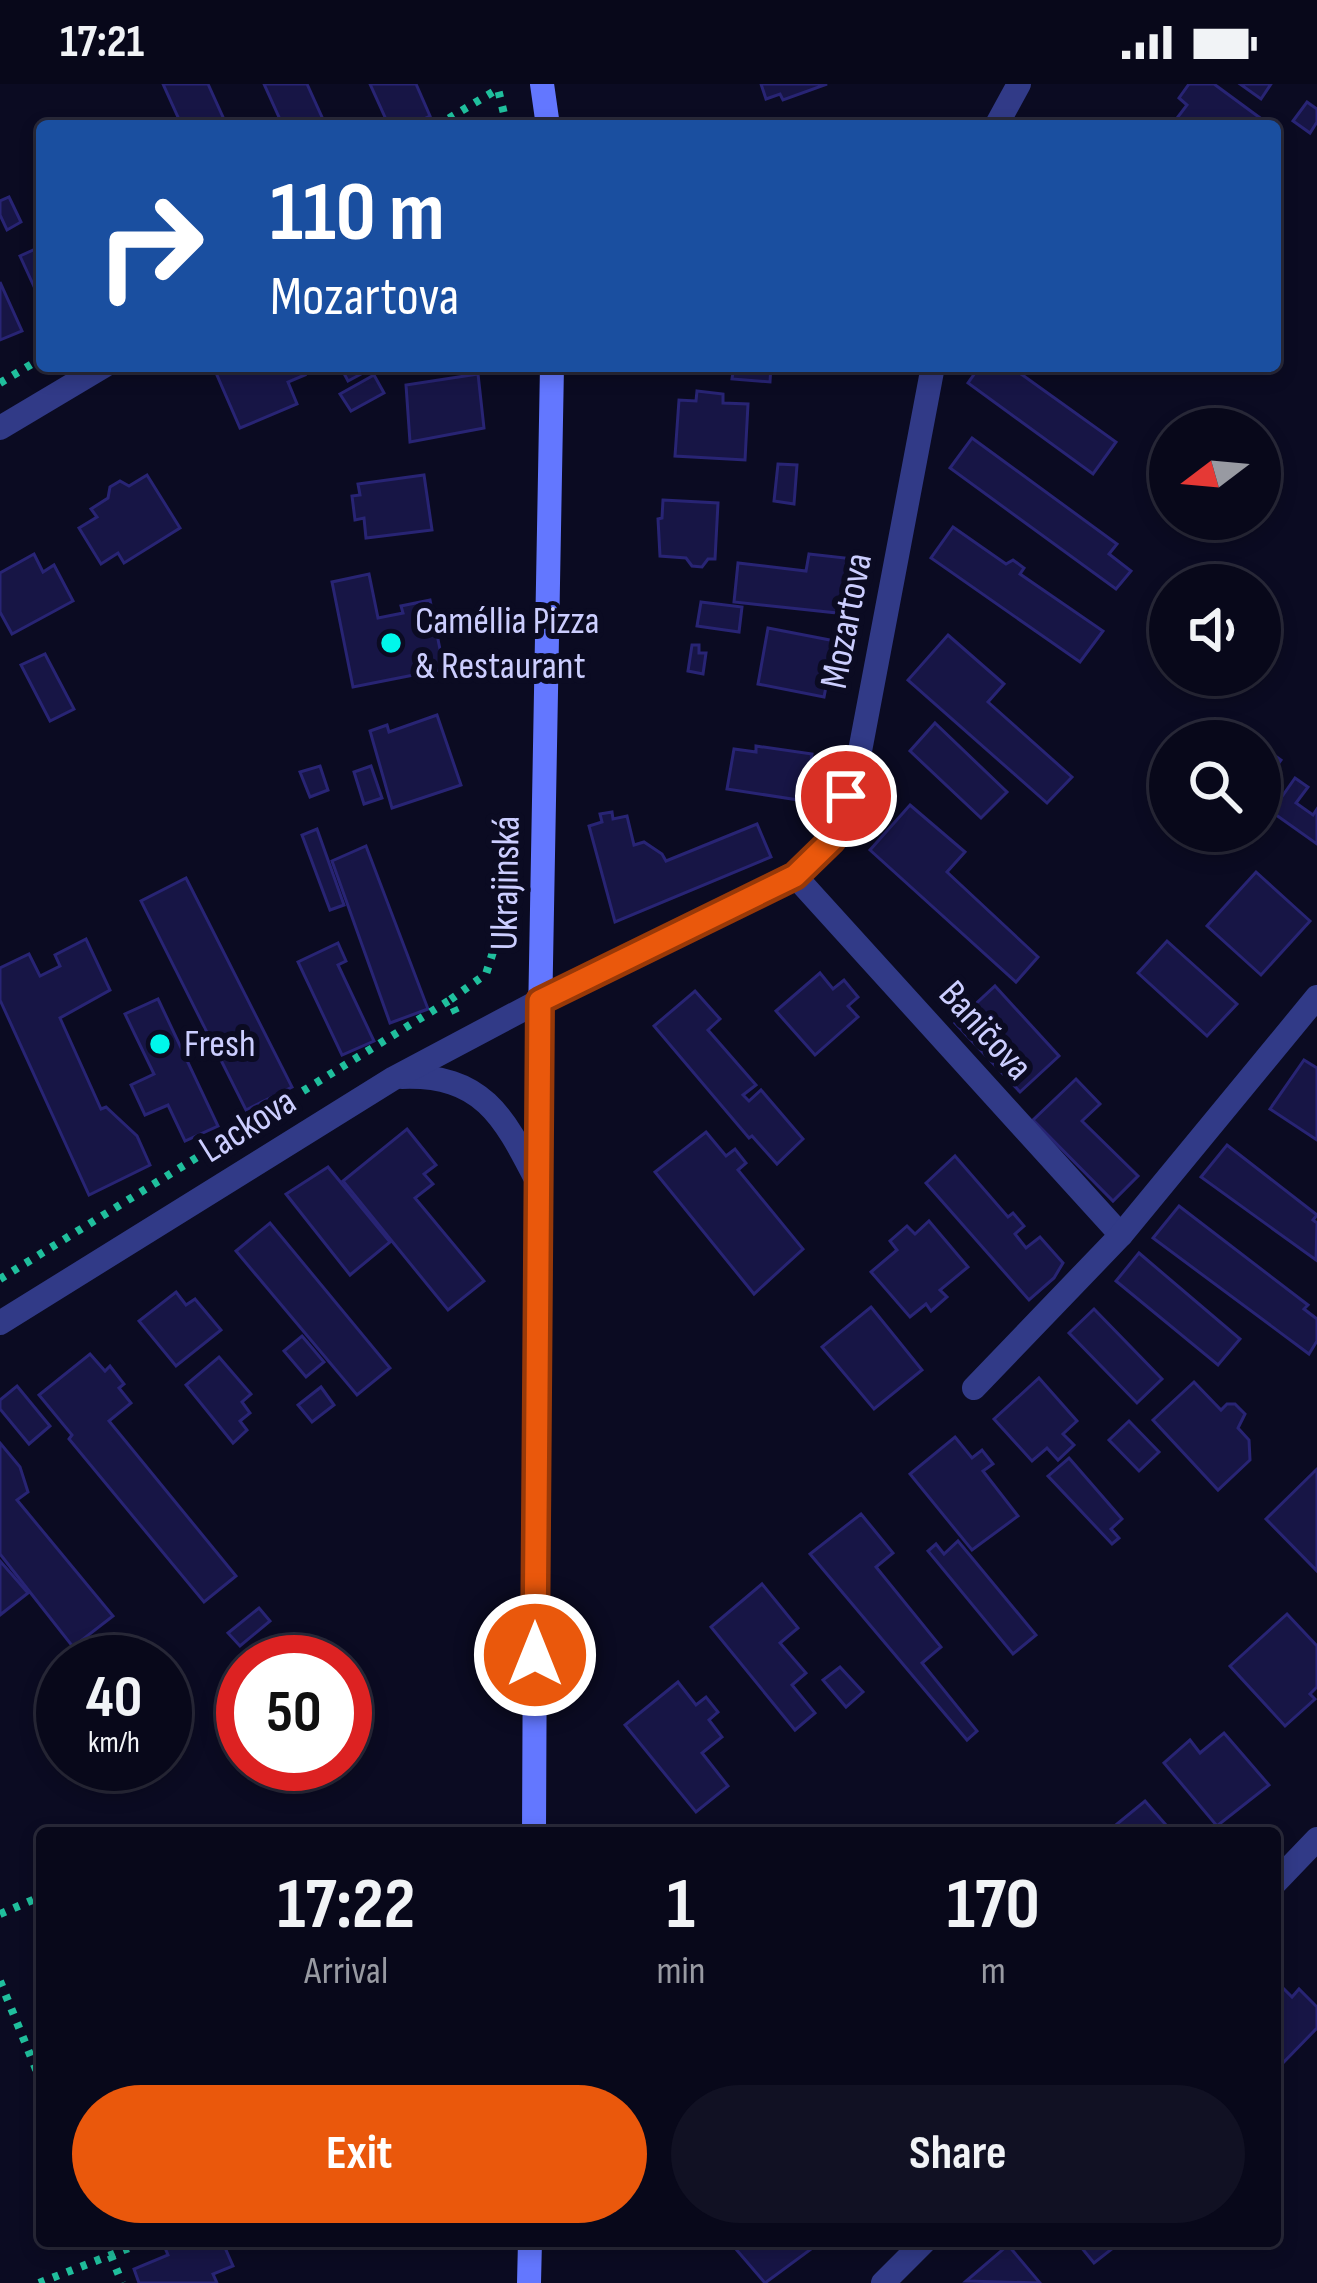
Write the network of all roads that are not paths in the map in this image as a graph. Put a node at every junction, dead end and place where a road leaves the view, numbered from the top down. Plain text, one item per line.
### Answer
1 (542, 84) edge
2 (1019, 84) edge
3 (545, 120) edge
4 (998, 120) edge
5 (94, 372) edge
6 (552, 372) edge
7 (932, 372) edge
8 (0, 428) edge
9 (795, 876) junction
10 (1317, 997) edge
11 (540, 1001) junction
12 (394, 1078) junction
13 (537, 1181) junction
14 (1121, 1235) junction
15 (0, 1323) edge
16 (974, 1388) dead end
17 (534, 1827) edge
18 (1317, 1839) edge
19 (1281, 1876) edge
20 (530, 2247) edge
21 (919, 2247) edge
22 (529, 2283) edge
23 (883, 2283) edge

1 - 3 main road
2 - 4 street
5 - 8 street
6 - 11 main road, Ukrajinská
7 - 9 street, Mozartova
9 - 11 street, Mozartova
9 - 14 street, Baničova
10 - 14 street
11 - 12 street, Lackova
11 - 13 main road, Ukrajinská
12 - 13 street
12 - 15 street, Lackova
13 - 17 main road, Ukrajinská
14 - 16 street
18 - 19 street
20 - 22 main road
21 - 23 street

